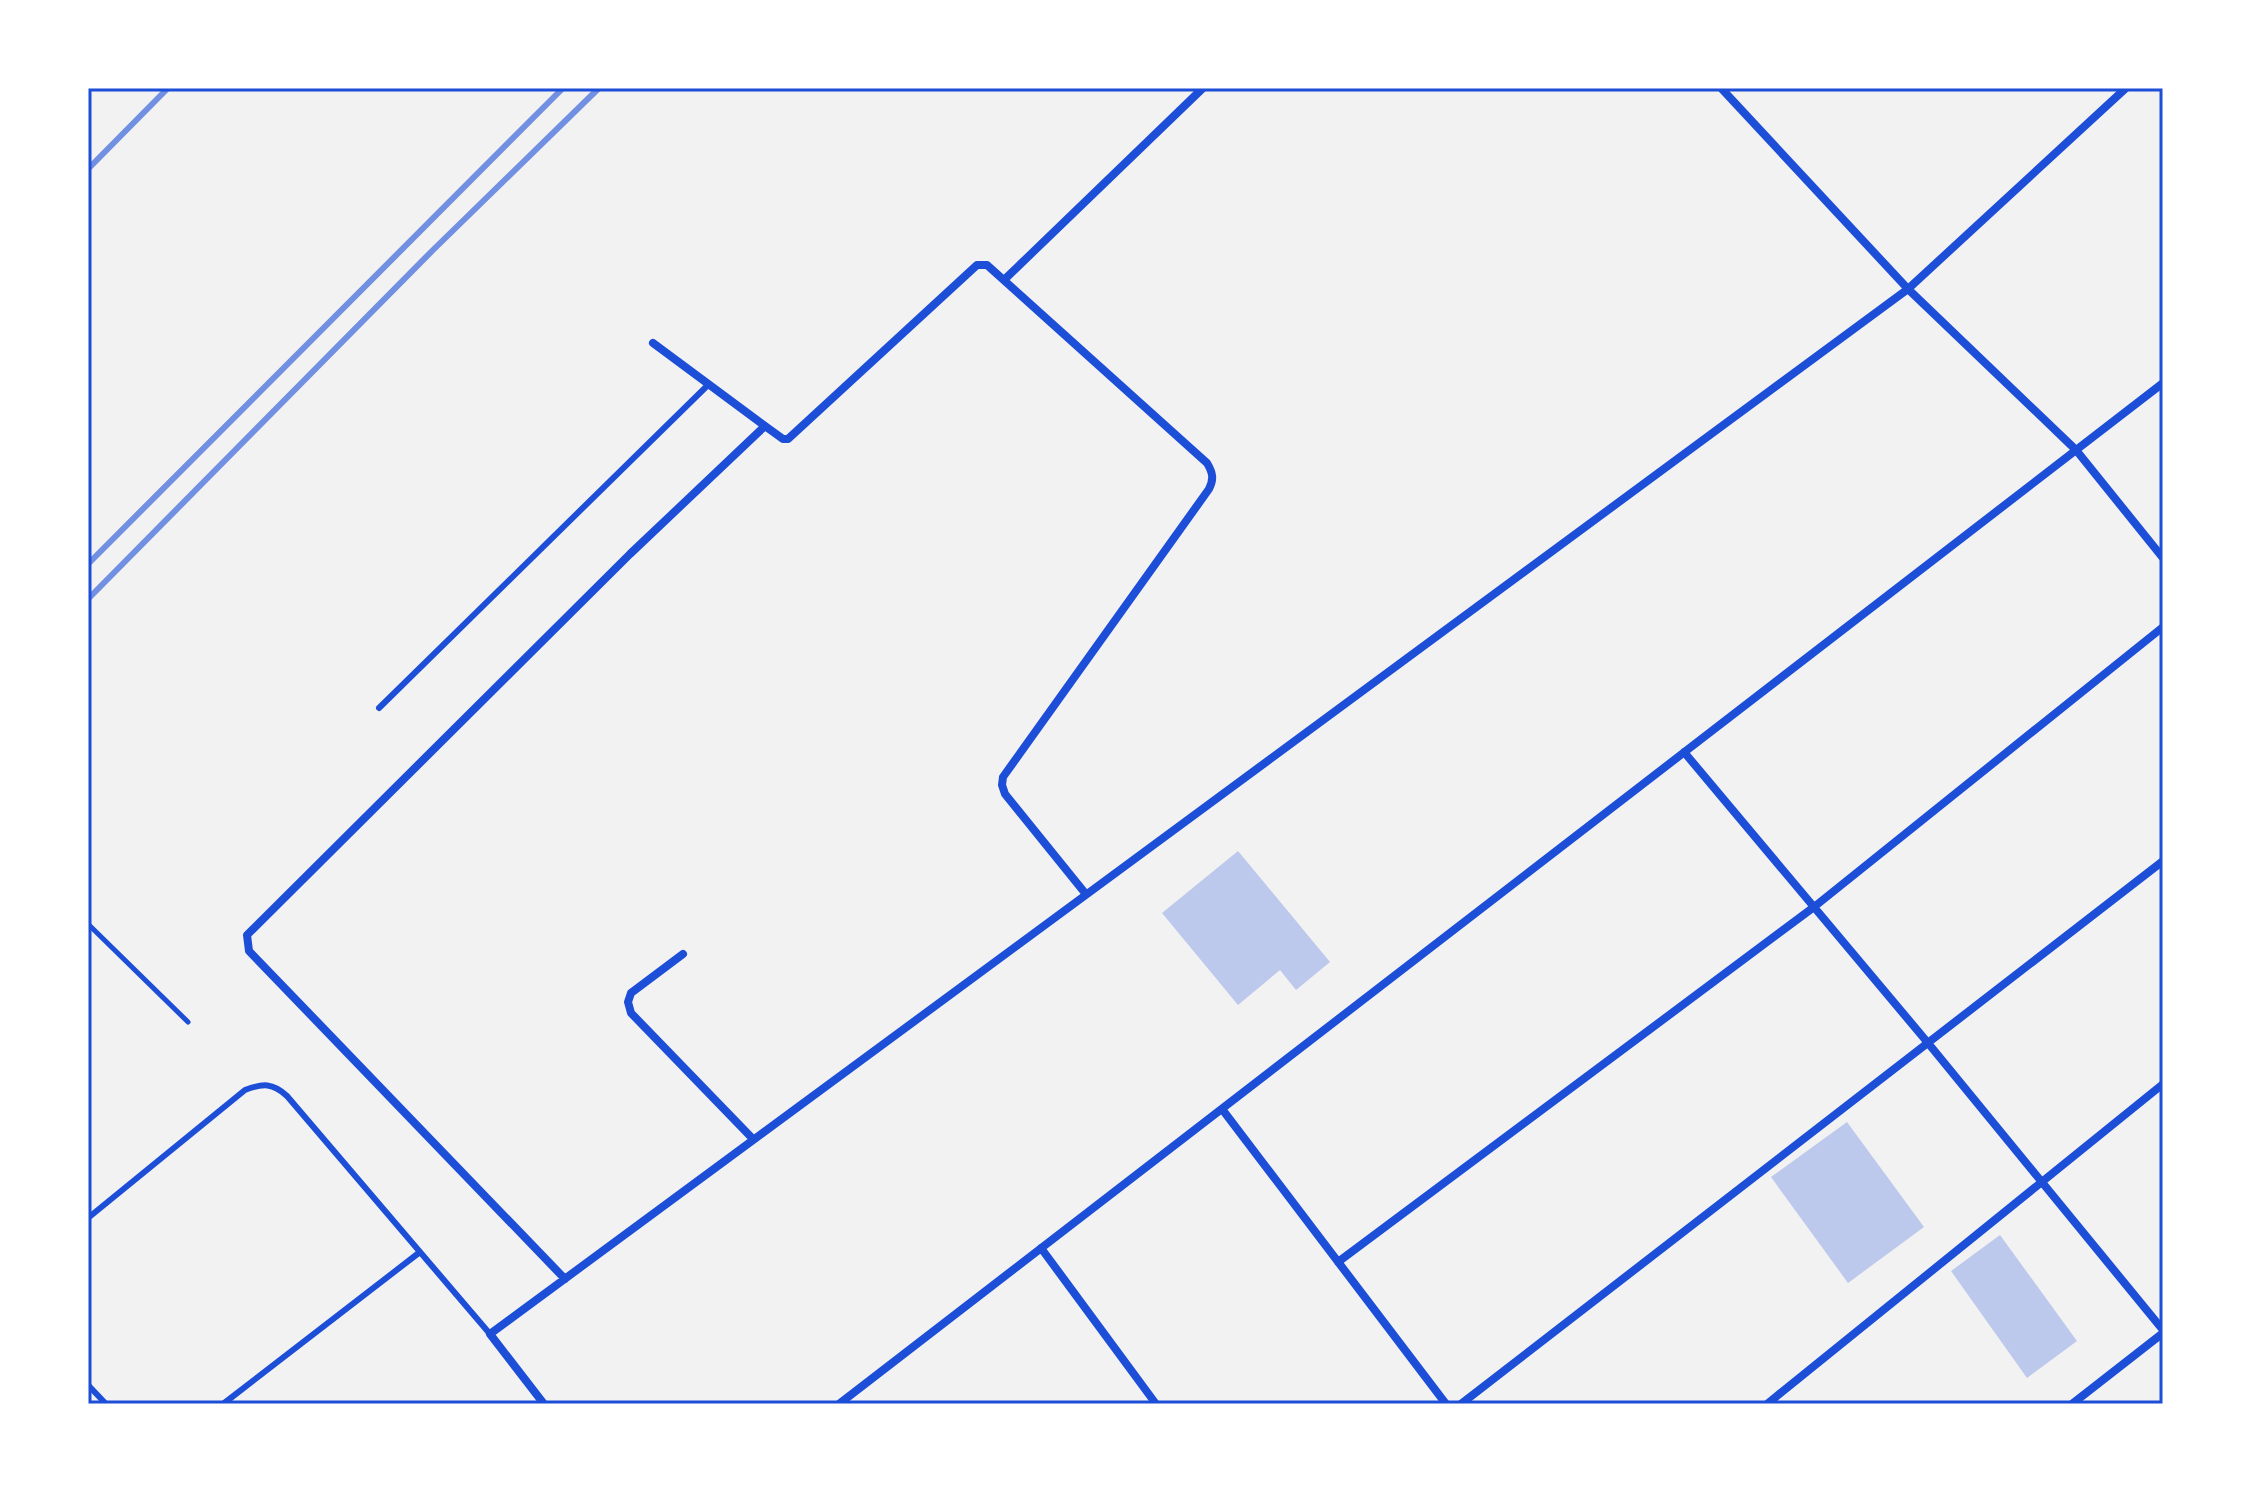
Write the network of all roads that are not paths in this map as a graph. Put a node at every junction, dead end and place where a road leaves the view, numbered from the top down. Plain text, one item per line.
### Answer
1 (1203, 88) edge
2 (1721, 88) edge
3 (2126, 88) edge
4 (1004, 280) junction
5 (1908, 289) junction
6 (653, 343) dead end
7 (2163, 383) edge
8 (709, 384) junction
9 (765, 426) junction
10 (2076, 450) junction
11 (2163, 558) edge
12 (2163, 627) edge
13 (379, 708) dead end
14 (1684, 752) junction
15 (2163, 861) edge
16 (1085, 893) junction
17 (1814, 907) junction
18 (683, 954) dead end
19 (1928, 1043) junction
20 (2163, 1084) edge
21 (1222, 1109) junction
22 (753, 1139) junction
23 (2040, 1181) junction
24 (88, 1218) edge
25 (1041, 1248) junction
26 (420, 1252) junction
27 (1338, 1262) junction
28 (565, 1279) junction
29 (2163, 1332) edge
30 (490, 1334) junction
31 (88, 1385) edge
32 (106, 1404) edge
33 (223, 1404) edge
34 (544, 1404) edge
35 (839, 1404) edge
36 (1156, 1404) edge
37 (1446, 1404) edge
38 (1461, 1404) edge
39 (1767, 1404) edge
40 (2072, 1404) edge

1 - 4 street
2 - 5 street
3 - 5 street
4 - 9 street
4 - 16 street
5 - 10 street
5 - 16 street
6 - 8 street
7 - 10 street
8 - 9 street
8 - 13 lane
9 - 28 street
10 - 11 street
10 - 14 street
12 - 17 street
14 - 17 street
14 - 21 street
15 - 19 street
16 - 22 street
17 - 19 street
17 - 27 street
18 - 22 street
19 - 23 street
19 - 38 street
20 - 23 street
21 - 25 street
21 - 27 street
22 - 28 street
23 - 29 street
23 - 39 street
24 - 26 lane
25 - 35 street
25 - 36 street
26 - 30 lane
26 - 33 lane
27 - 37 street
28 - 30 street
29 - 40 street
30 - 34 street
31 - 32 lane

